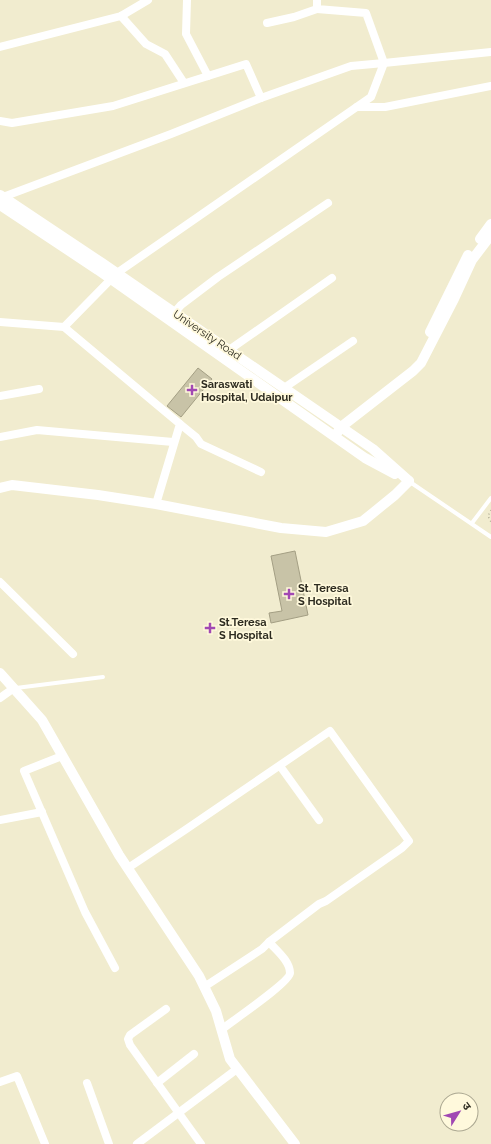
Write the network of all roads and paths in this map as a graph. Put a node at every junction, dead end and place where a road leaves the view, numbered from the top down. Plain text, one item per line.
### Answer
1 (148, 0) edge
2 (187, 0) edge
3 (317, 0) edge
4 (316, 9) junction
5 (121, 16) junction
6 (267, 23) dead end
7 (0, 47) edge
8 (491, 52) edge
9 (384, 63) junction
10 (208, 76) junction
11 (184, 83) junction
12 (491, 86) edge
13 (261, 98) junction
14 (357, 107) junction
15 (0, 122) edge
16 (1, 199) edge
17 (328, 203) dead end
18 (491, 224) edge
19 (491, 235) edge
20 (114, 276) junction
21 (332, 278) dead end
22 (174, 313) junction
23 (0, 322) edge
24 (64, 327) junction
25 (353, 341) dead end
26 (229, 350) junction
27 (413, 371) junction
28 (284, 388) junction
29 (39, 389) dead end
30 (0, 396) edge
31 (180, 424) junction
32 (341, 427) junction
33 (0, 437) edge
34 (334, 437) junction
35 (173, 442) junction
36 (262, 472) dead end
37 (409, 481) junction
38 (0, 488) edge
39 (491, 498) edge
40 (156, 504) junction
41 (491, 510) edge
42 (491, 522) edge
43 (472, 523) junction
44 (491, 537) edge
45 (0, 582) edge
46 (73, 654) dead end
47 (0, 673) edge
48 (103, 677) dead end
49 (14, 688) junction
50 (0, 698) edge
51 (62, 756) junction
52 (280, 766) junction
53 (42, 812) junction
54 (0, 820) edge
55 (319, 820) dead end
56 (128, 868) junction
57 (269, 942) junction
58 (115, 968) dead end
59 (204, 986) junction
60 (166, 1009) dead end
61 (221, 1030) junction
62 (194, 1054) dead end
63 (238, 1069) junction
64 (0, 1082) edge
65 (87, 1083) dead end
66 (157, 1083) junction
67 (178, 1114) junction
68 (45, 1144) edge
69 (109, 1144) edge
70 (137, 1144) edge
71 (201, 1144) edge
72 (295, 1144) edge

1 - 5 street
2 - 10 street
3 - 4 street
4 - 6 street
4 - 9 street
5 - 7 street
5 - 11 street
8 - 9 street
9 - 13 street
9 - 14 street
10 - 11 street
10 - 13 street
11 - 15 street
12 - 14 street
13 - 16 street
14 - 20 street
16 - 20 street, University Road
17 - 22 street
18 - 27 street
19 - 27 street
20 - 22 street, University Road
20 - 24 street
20 - 34 street, University Road
21 - 26 street
22 - 26 street, University Road
23 - 24 street
24 - 31 street
25 - 28 street
26 - 28 street, University Road
27 - 32 street
28 - 32 street, University Road
29 - 30 street
31 - 35 street
31 - 36 street
32 - 34 street
32 - 37 street, University Road
33 - 35 street
34 - 37 street, University Road
35 - 40 street
37 - 40 street
37 - 43 lane, University Road
38 - 40 street
39 - 43 lane
41 - 42 path
43 - 44 lane, University Road
45 - 46 street
47 - 49 street
48 - 49 lane
49 - 50 street
49 - 51 street
51 - 53 street
51 - 56 street
52 - 55 street
52 - 56 street
52 - 57 street
53 - 54 street
53 - 58 street
56 - 59 street
57 - 59 street
57 - 61 street
59 - 61 street
60 - 66 street
61 - 63 street
62 - 66 street
63 - 67 street
63 - 72 street
64 - 68 street
65 - 69 street
66 - 67 street
67 - 70 street
67 - 71 street

